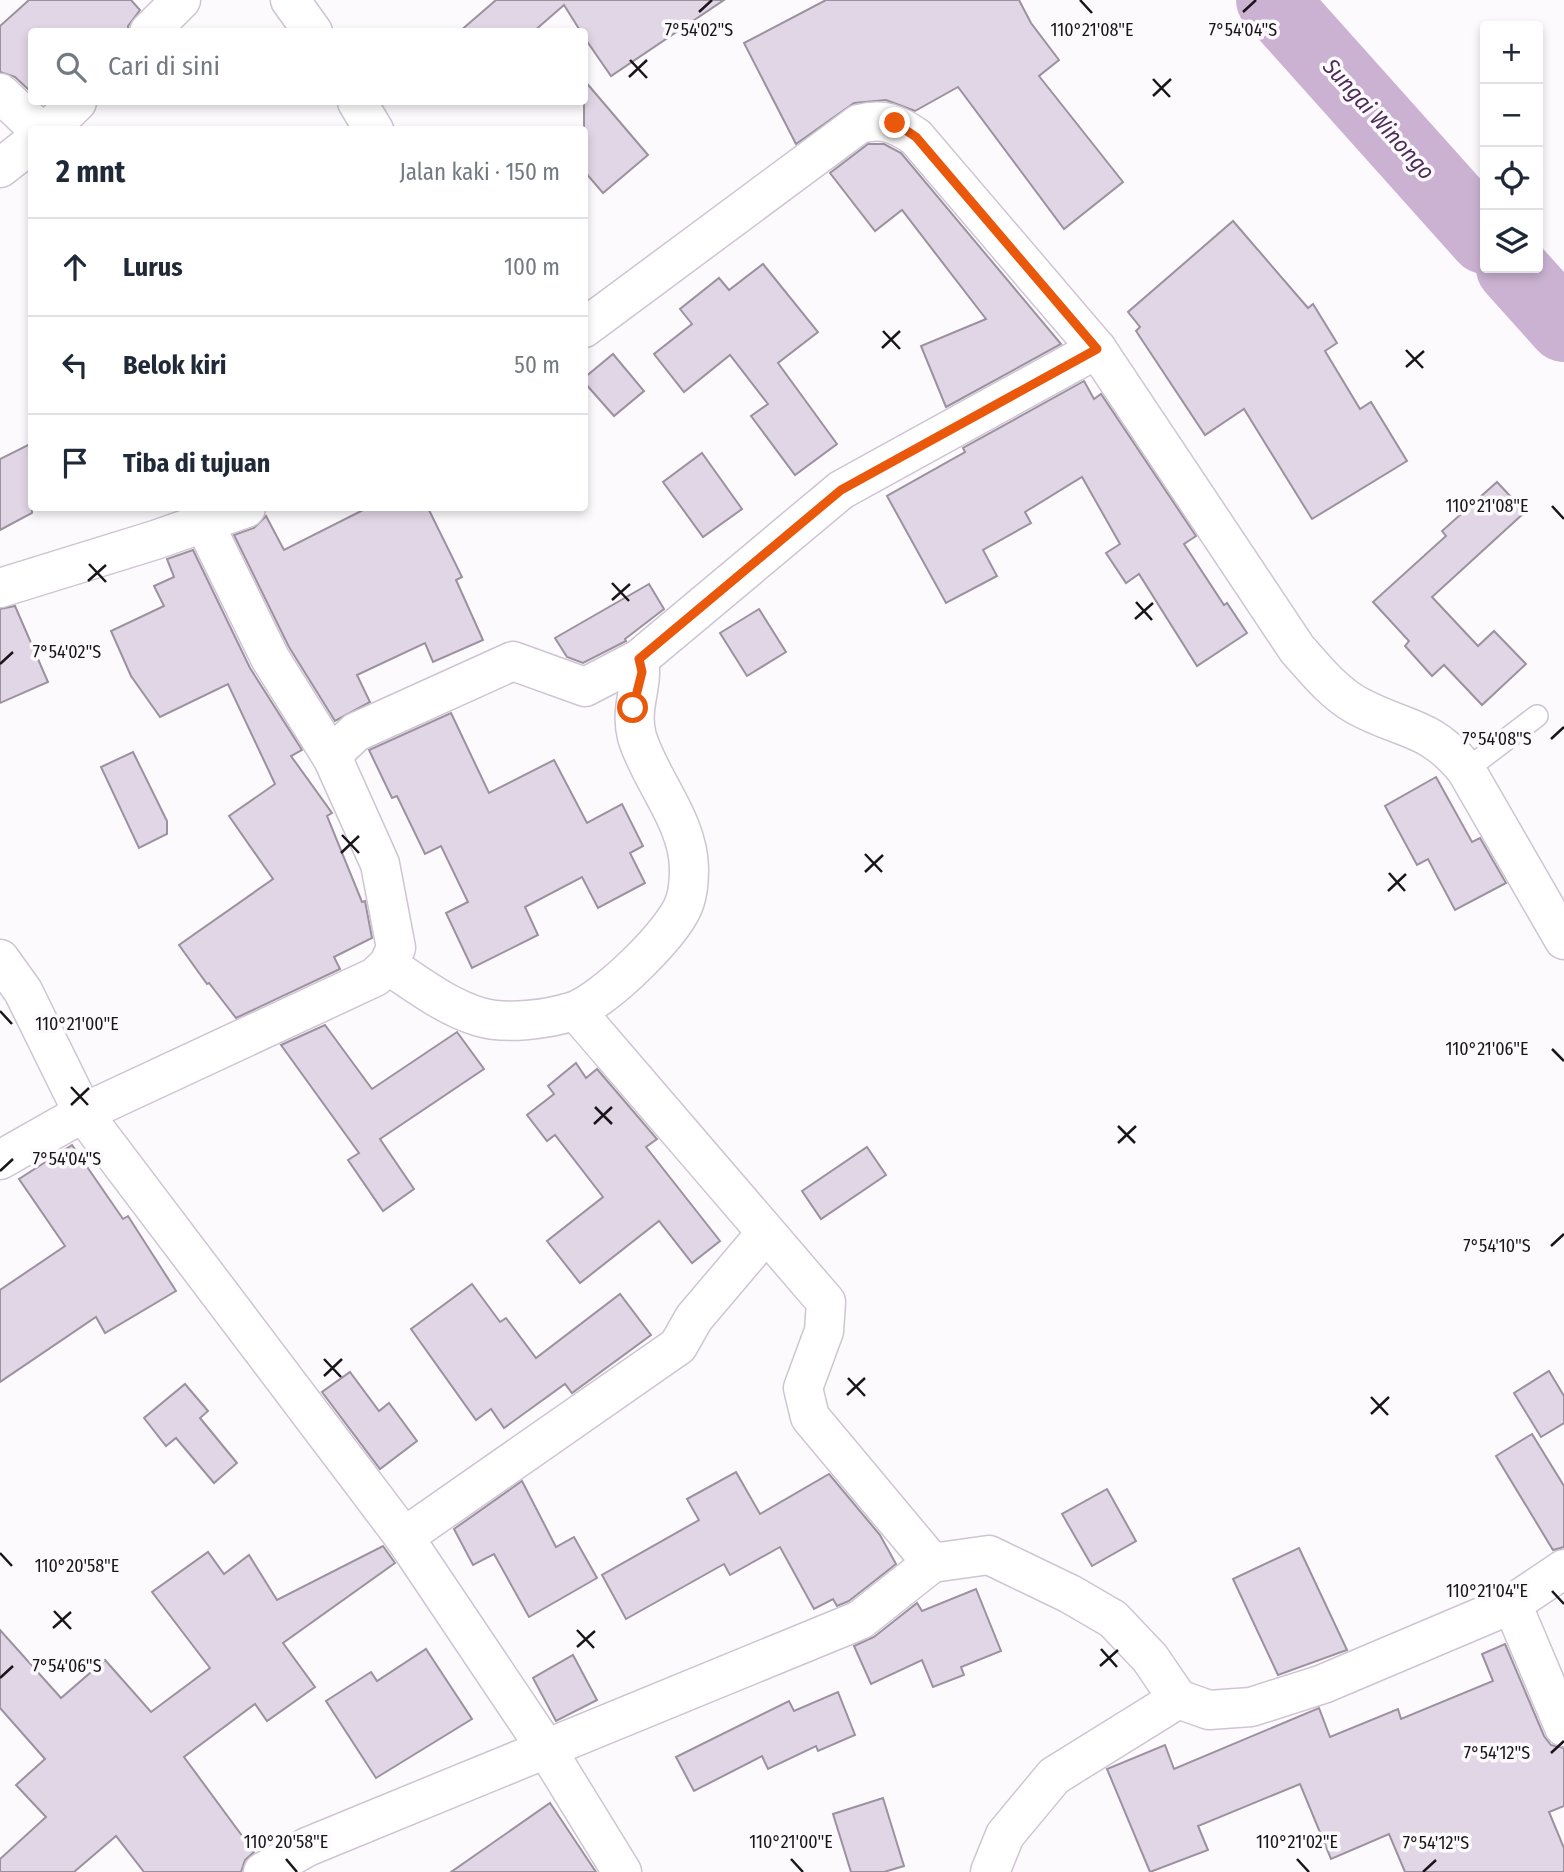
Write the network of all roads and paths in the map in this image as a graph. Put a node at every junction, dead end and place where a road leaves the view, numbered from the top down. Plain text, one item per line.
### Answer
1 (181, 0) edge
2 (290, 0) edge
3 (153, 28) edge
4 (310, 28) edge
5 (0, 93) edge
6 (74, 105) edge
7 (359, 105) edge
8 (34, 126) edge
9 (52, 126) edge
10 (372, 126) edge
11 (28, 147) edge
12 (0, 167) edge
13 (588, 325) edge
14 (1097, 349) junction
15 (238, 511) edge
16 (204, 523) junction
17 (0, 588) edge
18 (639, 659) junction
19 (1537, 716) dead end
20 (334, 759) junction
21 (1466, 770) junction
22 (1564, 940) edge
23 (0, 959) edge
24 (388, 965) junction
25 (576, 1011) junction
26 (83, 1114) junction
27 (0, 1160) edge
28 (766, 1233) junction
29 (404, 1537) junction
30 (932, 1563) junction
31 (1564, 1569) edge
32 (1512, 1604) junction
33 (1178, 1699) junction
34 (1564, 1727) edge
35 (547, 1750) junction
36 (316, 1859) edge
37 (263, 1872) edge
38 (622, 1872) edge
39 (990, 1872) edge

1 - 3 street
2 - 4 street
5 - 8 street
6 - 9 street
7 - 10 street
11 - 12 street
13 - 14 street
14 - 18 street
14 - 21 street
15 - 16 street
16 - 17 street
16 - 20 street
18 - 20 street
18 - 25 street
19 - 21 lane
20 - 24 street
21 - 22 street
23 - 26 street
24 - 25 street
24 - 26 street
25 - 28 street
26 - 27 street
26 - 29 street
28 - 29 street
28 - 30 street
29 - 35 street
30 - 33 street
30 - 35 street
31 - 32 street
32 - 33 street
32 - 34 street
33 - 39 street
35 - 36 street
35 - 38 street
36 - 37 street

